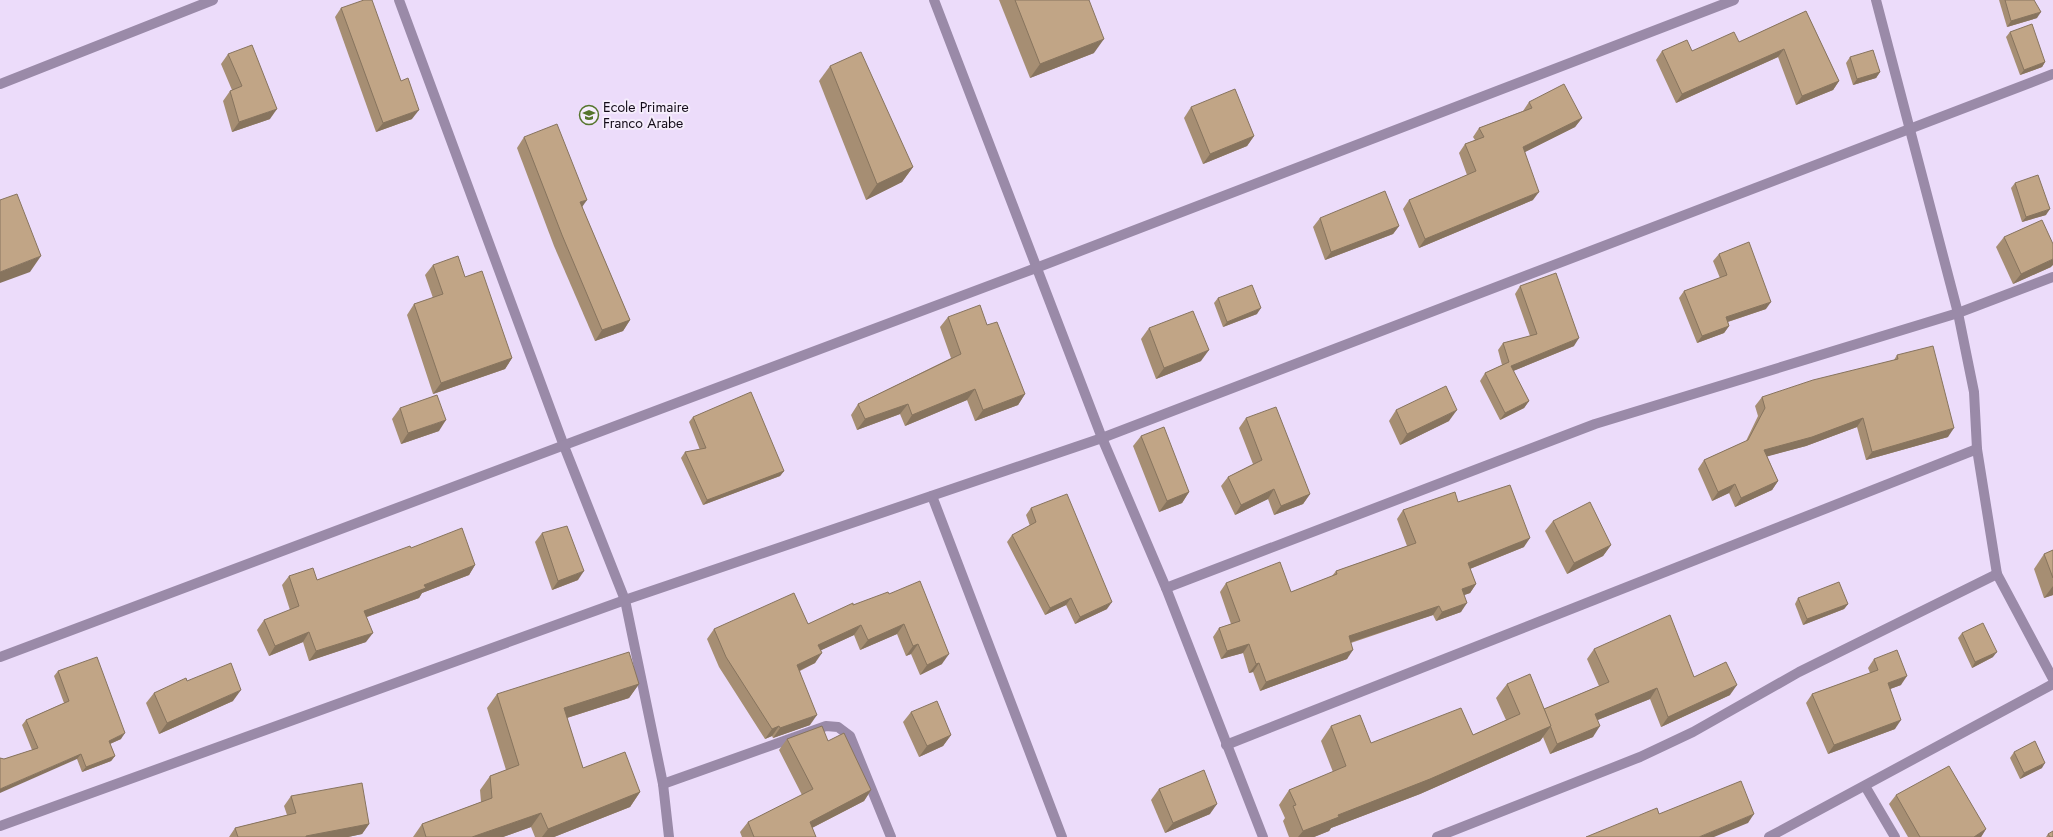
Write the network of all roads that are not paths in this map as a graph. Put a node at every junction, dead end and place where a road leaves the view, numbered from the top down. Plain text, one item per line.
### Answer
1 (213, 0) edge
2 (399, 0) edge
3 (934, 0) edge
4 (1734, 0) edge
5 (1876, 0) edge
6 (2053, 74) edge
7 (0, 84) edge
8 (1908, 129) junction
9 (1036, 268) junction
10 (2053, 277) edge
11 (1958, 313) junction
12 (1102, 438) junction
13 (564, 446) junction
14 (1977, 449) junction
15 (932, 496) junction
16 (1997, 574) junction
17 (1166, 588) junction
18 (625, 600) junction
19 (0, 657) edge
20 (2053, 679) edge
21 (2053, 684) edge
22 (1226, 745) junction
23 (663, 784) junction
24 (1865, 786) junction
25 (0, 826) edge
26 (669, 837) edge
27 (891, 837) edge
28 (1062, 837) edge
29 (1263, 837) edge
30 (1437, 837) edge
31 (1768, 837) edge
32 (1895, 837) edge

1 - 7 street
2 - 13 street
3 - 9 street
4 - 9 street
5 - 8 street
6 - 8 street
8 - 11 street
8 - 12 street
9 - 12 street
9 - 13 street
10 - 11 street
11 - 14 street
11 - 17 street
12 - 15 street
12 - 17 street
13 - 18 street
13 - 19 street
14 - 16 street
14 - 22 street
15 - 18 street
15 - 28 street
16 - 20 street
16 - 30 street
17 - 22 street
18 - 23 street
18 - 25 street
21 - 24 street
22 - 29 street
23 - 26 street
23 - 27 street
24 - 31 street
24 - 32 street

